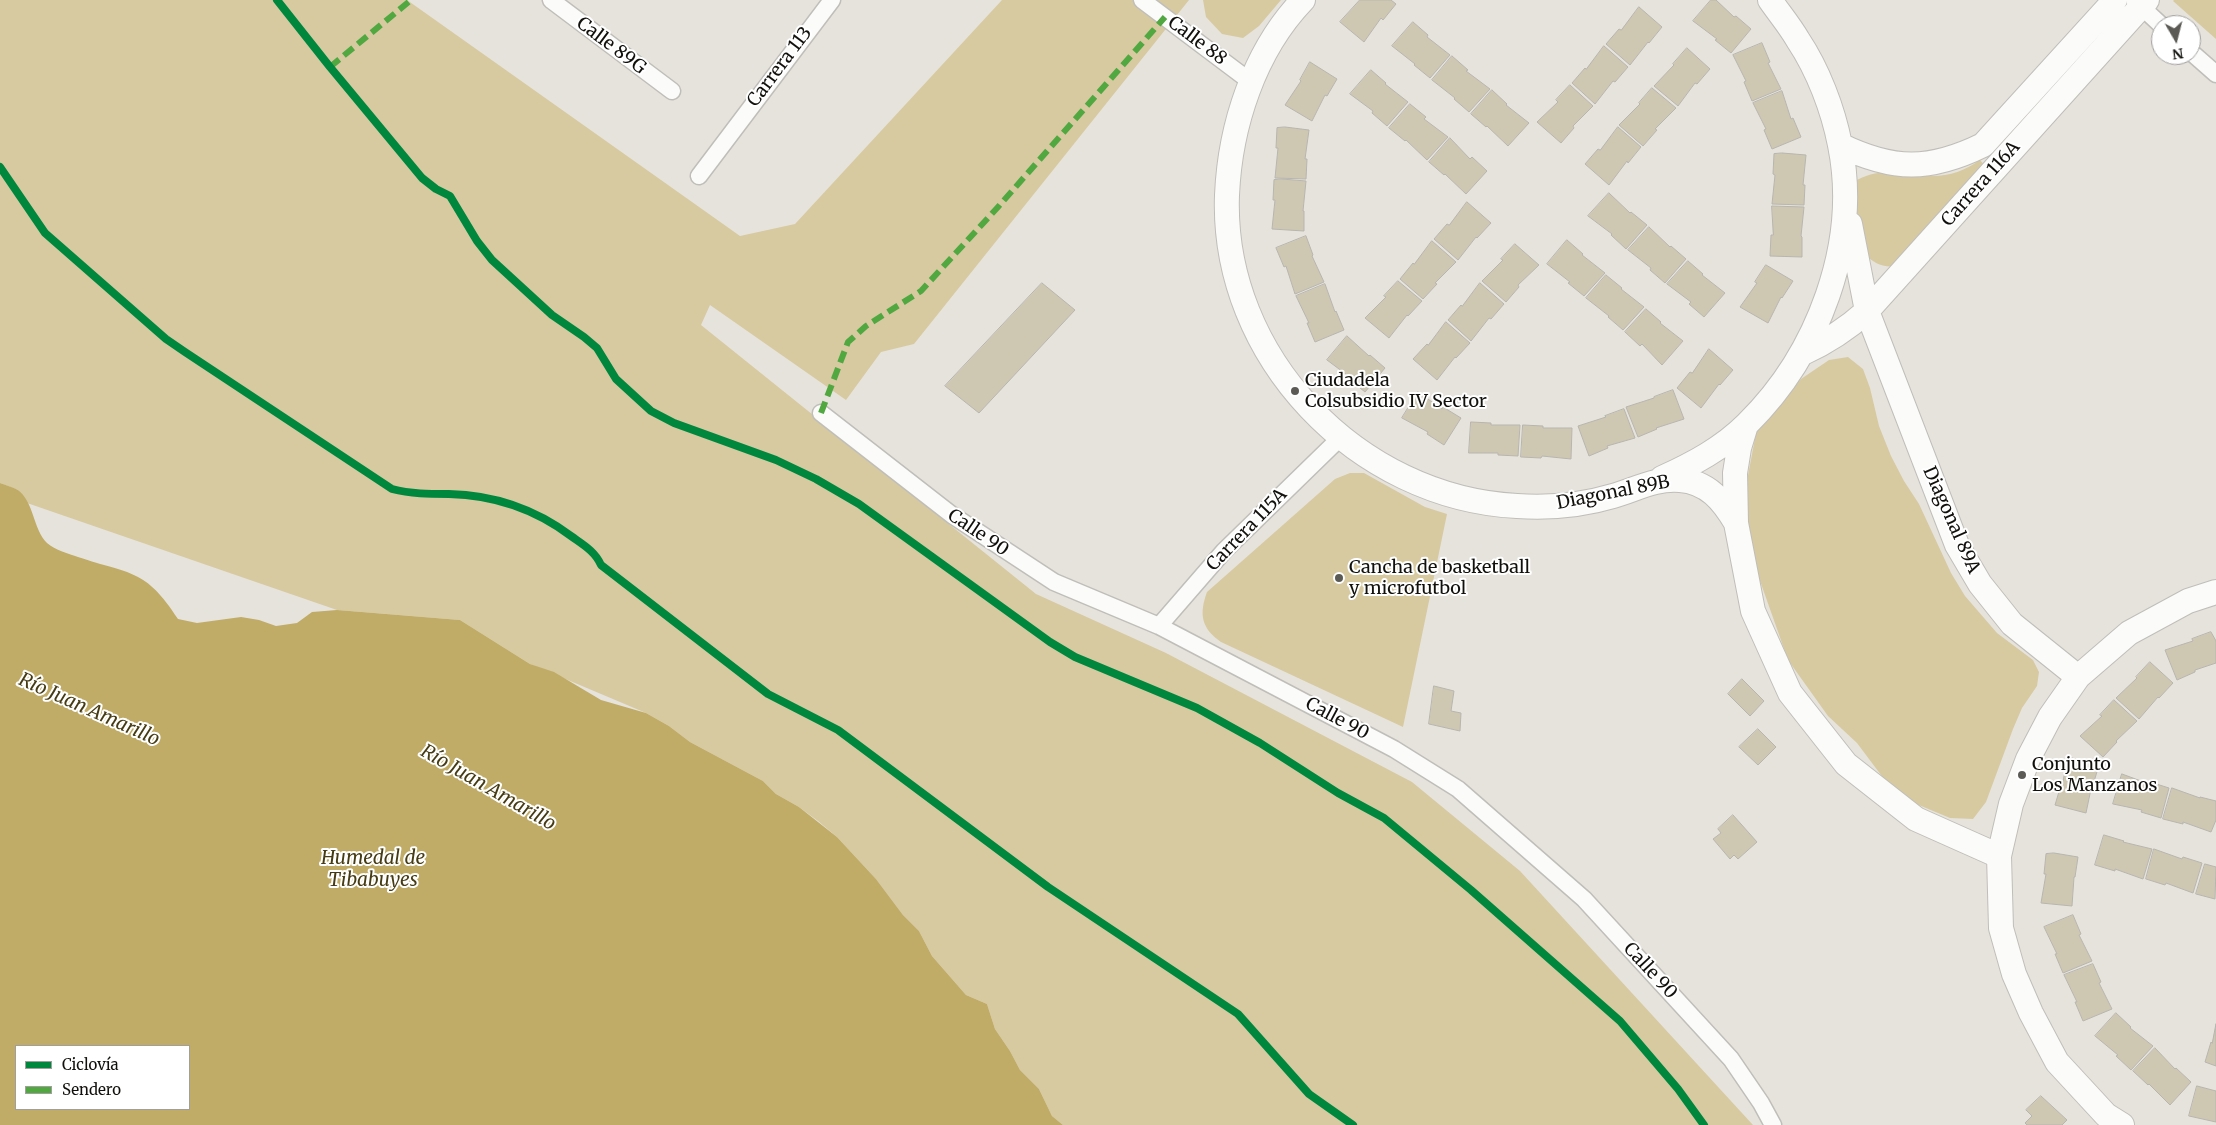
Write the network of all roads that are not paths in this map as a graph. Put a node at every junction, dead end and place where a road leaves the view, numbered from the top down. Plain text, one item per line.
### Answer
1 (551, 0) edge
2 (832, 0) edge
3 (1142, 0) edge
4 (1303, 0) edge
5 (1770, 0) edge
6 (2115, 0) edge
7 (2141, 2) edge
8 (2152, 15) edge
9 (2201, 61) edge
10 (2216, 74) edge
11 (1251, 82) junction
12 (672, 91) dead end
13 (1840, 145) junction
14 (698, 176) dead end
15 (1845, 198) junction
16 (1829, 294) junction
17 (1867, 312) junction
18 (1802, 353) junction
19 (821, 412) dead end
20 (1746, 425) junction
21 (1340, 438) junction
22 (1658, 480) junction
23 (1736, 523) junction
24 (2216, 592) edge
25 (1159, 626) junction
26 (2078, 677) junction
27 (1999, 856) junction
28 (1774, 1125) edge
29 (2122, 1125) edge

1 - 12 street, Calle 89G
2 - 14 street, Carrera 113
3 - 11 street, Calle 88
4 - 11 street, Diagonal 89B
5 - 13 street, Diagonal 89A
6 - 13 street, Carrera 116A
7 - 8 street
7 - 17 street, Carrera 116A
9 - 10 street
11 - 21 street, Diagonal 89B
13 - 15 street, Diagonal 89A
15 - 16 street, Diagonal 89A
15 - 17 street, Diagonal 89A
16 - 17 street
16 - 18 street, Diagonal 89A
17 - 18 street, Carrera 116A
17 - 26 street, Diagonal 89A
18 - 20 street, Diagonal 89A
19 - 25 street, Calle 90
20 - 22 street, Diagonal 89A
20 - 23 street, Diagonal 89B
21 - 22 street, Diagonal 89B
21 - 25 street, Carrera 115A
22 - 23 street, Diagonal 89B
23 - 27 street, Diagonal 89B
24 - 26 street
25 - 28 street, Calle 90
26 - 27 street
27 - 29 street

